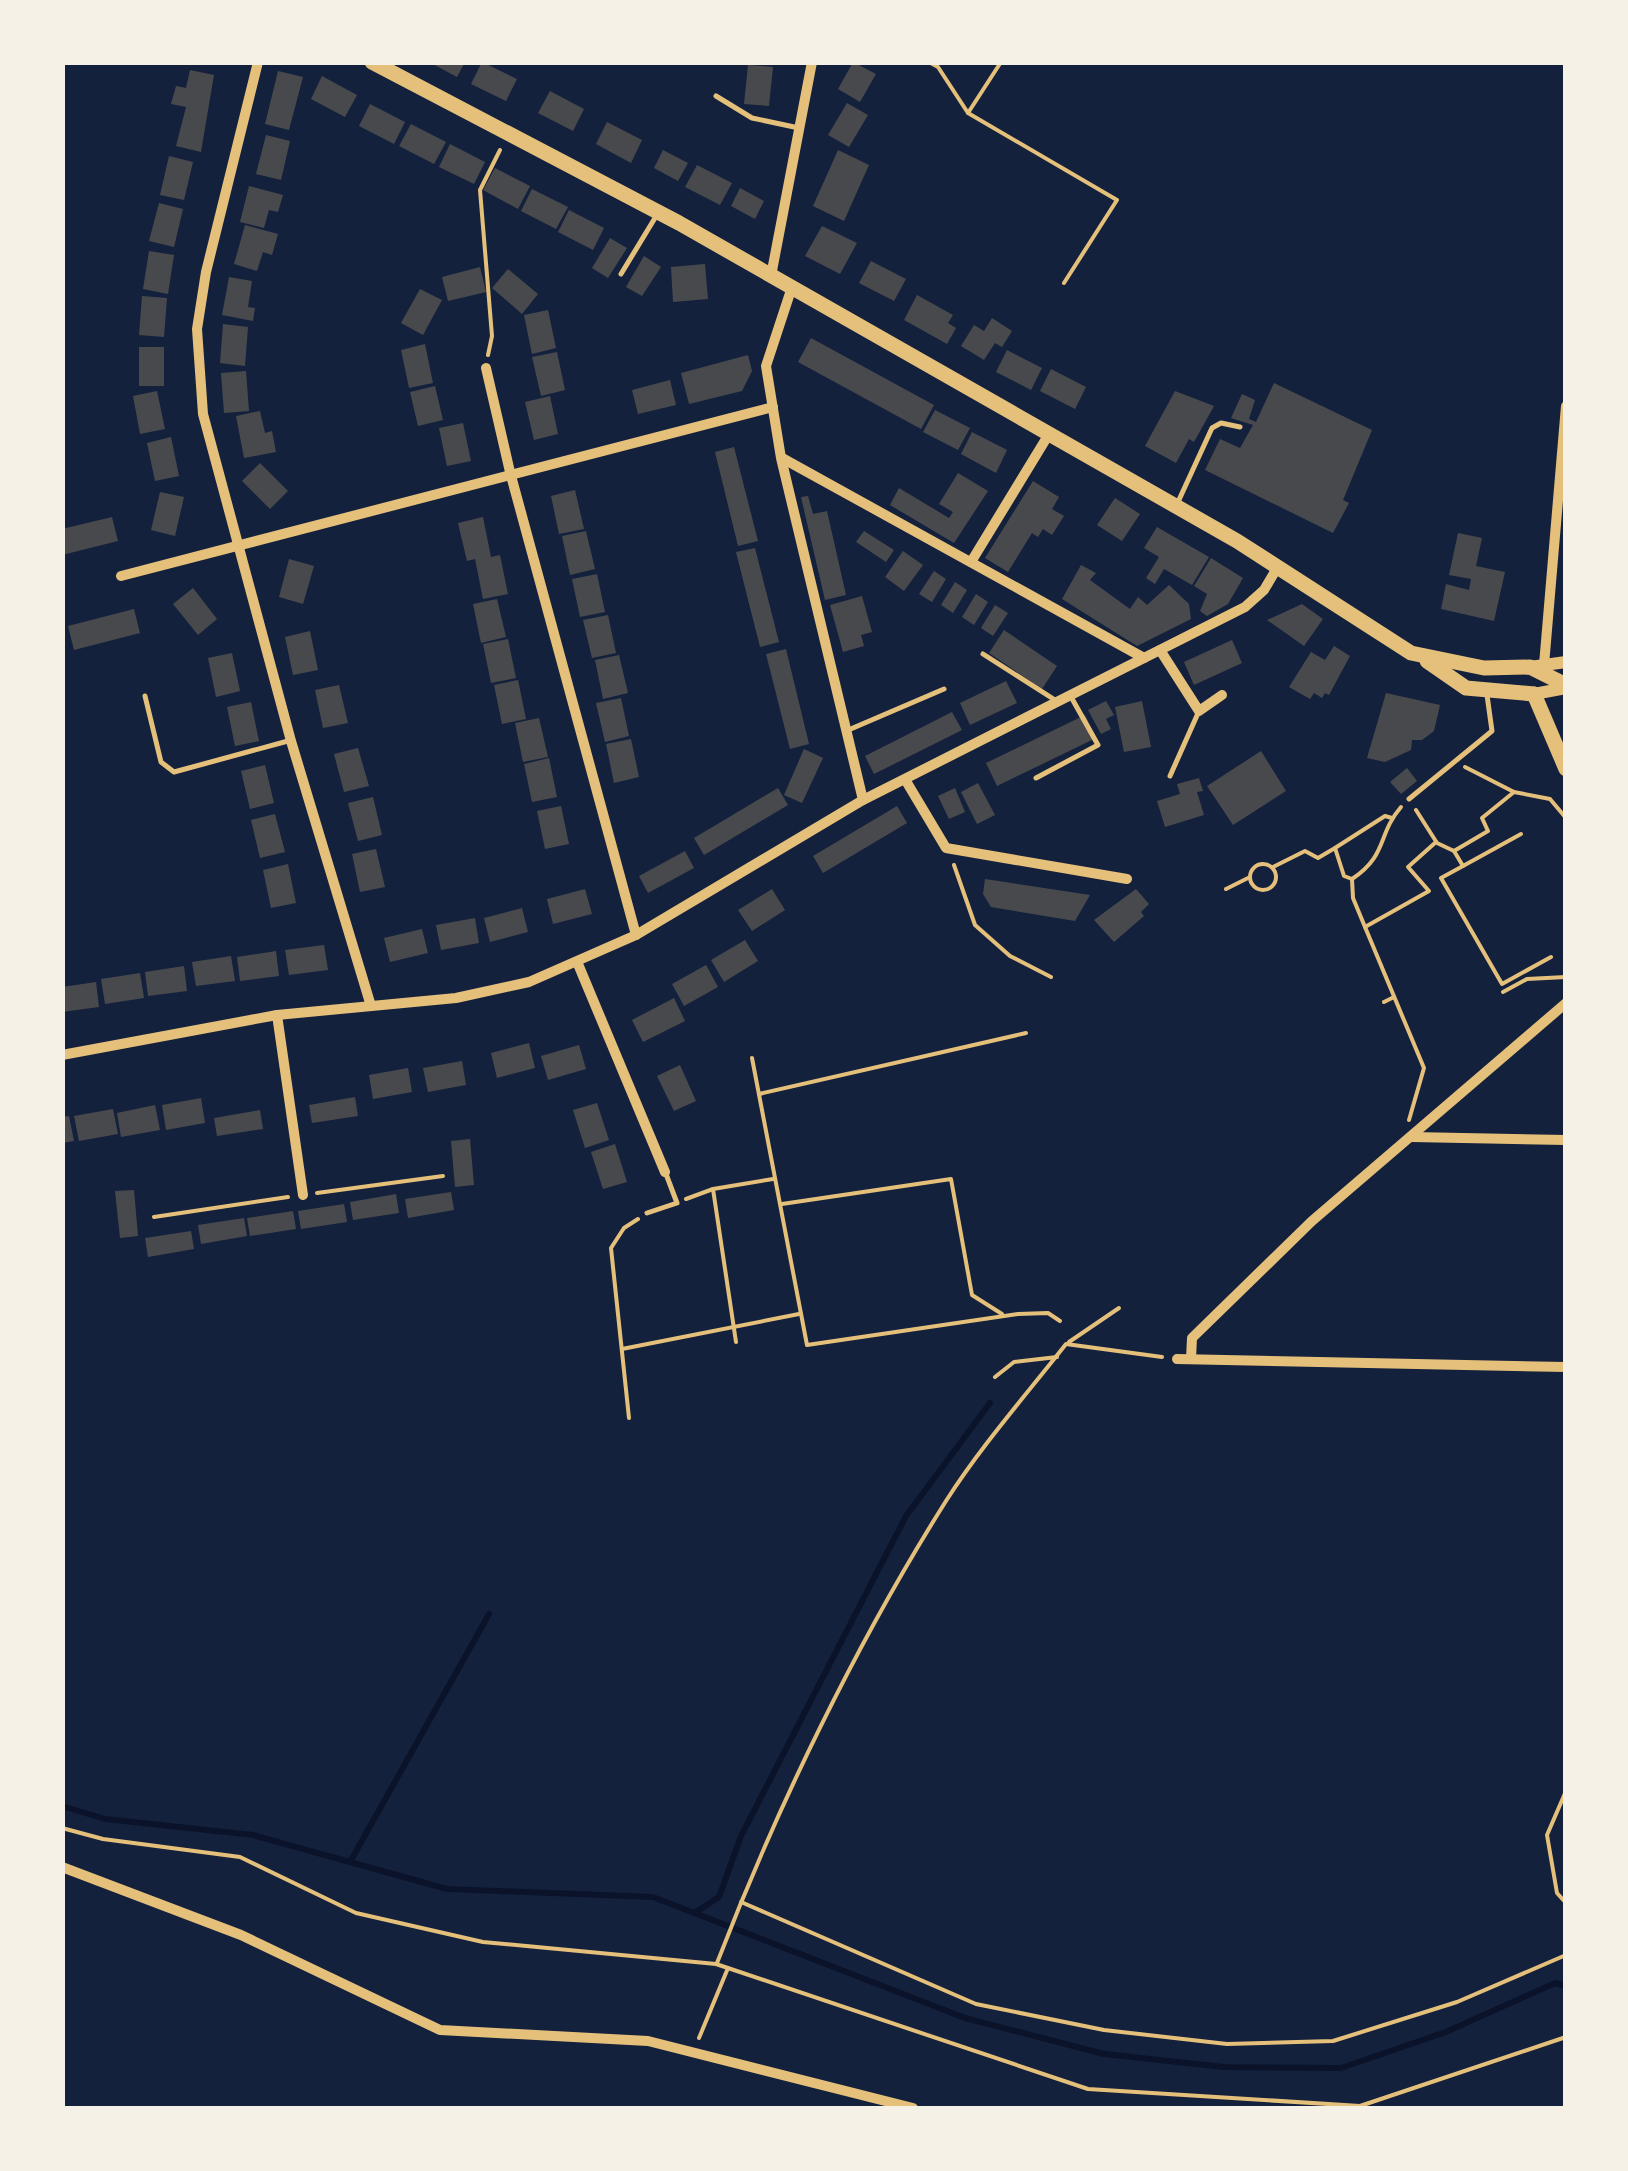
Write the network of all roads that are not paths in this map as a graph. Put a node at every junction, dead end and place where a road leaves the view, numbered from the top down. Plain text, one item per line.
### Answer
1 (258, 62) edge
2 (372, 62) edge
3 (812, 62) edge
4 (398, 68) edge
5 (716, 96) dead end
6 (800, 128) junction
7 (659, 212) junction
8 (620, 274) dead end
9 (771, 276) junction
10 (792, 287) junction
11 (486, 368) road end
12 (1566, 406) edge
13 (773, 408) junction
14 (1240, 427) dead end
15 (1048, 434) junction
16 (782, 458) junction
17 (510, 472) junction
18 (1176, 506) junction
19 (1561, 537) edge
20 (240, 546) junction
21 (972, 562) junction
22 (1277, 568) junction
23 (121, 576) dead end
24 (1160, 650) junction
25 (983, 654) dead end
26 (1144, 658) junction
27 (1424, 658) junction
28 (1566, 664) edge
29 (1551, 677) edge
30 (944, 689) dead end
31 (1486, 692) junction
32 (1070, 694) junction
33 (1222, 694) dead end
34 (1534, 694) junction
35 (144, 696) dead end
36 (1057, 702) junction
37 (1199, 711) junction
38 (846, 730) junction
39 (291, 740) junction
40 (1566, 769) edge
41 (1170, 776) dead end
42 (1036, 778) dead end
43 (906, 780) junction
44 (1409, 799) road end
45 (864, 800) junction
46 (1126, 879) dead end
47 (636, 935) junction
48 (578, 964) junction
49 (1566, 1003) edge
50 (371, 1006) junction
51 (277, 1015) junction
52 (62, 1055) edge
53 (1413, 1135) junction
54 (1566, 1140) edge
55 (664, 1172) joint
56 (303, 1195) dead end
57 (646, 1213) road end
58 (1176, 1359) road end
59 (1191, 1360) junction
60 (1566, 1367) edge
61 (62, 1867) edge
62 (913, 2108) edge

1 - 20 street
2 - 4 main road
3 - 6 street
4 - 7 main road
5 - 6 lane
6 - 9 street
7 - 8 lane
7 - 9 main road
9 - 10 main road
10 - 13 street
10 - 15 main road
11 - 17 street
12 - 19 street
13 - 16 street
13 - 17 street
14 - 18 lane
15 - 18 main road
15 - 21 street
16 - 21 street
16 - 38 street
17 - 20 street
17 - 47 street
18 - 22 main road
19 - 29 street
20 - 23 street
20 - 39 street
21 - 26 street
22 - 24 street
22 - 27 main road
24 - 26 street
24 - 37 street
25 - 36 lane
26 - 32 street
27 - 29 main road
27 - 31 main road
28 - 29 main road
29 - 34 main road
30 - 38 lane
31 - 34 main road
31 - 44 lane
32 - 36 street
32 - 42 lane
33 - 37 street
34 - 40 main road
35 - 39 lane
36 - 43 street
37 - 41 lane
38 - 45 street
39 - 50 street
43 - 45 street
43 - 46 street
45 - 47 street
47 - 48 street
48 - 50 street
48 - 55 street
49 - 53 street
50 - 51 street
51 - 52 street
51 - 56 street
53 - 54 street
53 - 59 street
55 - 57 lane
58 - 59 street
59 - 60 street
61 - 62 street

